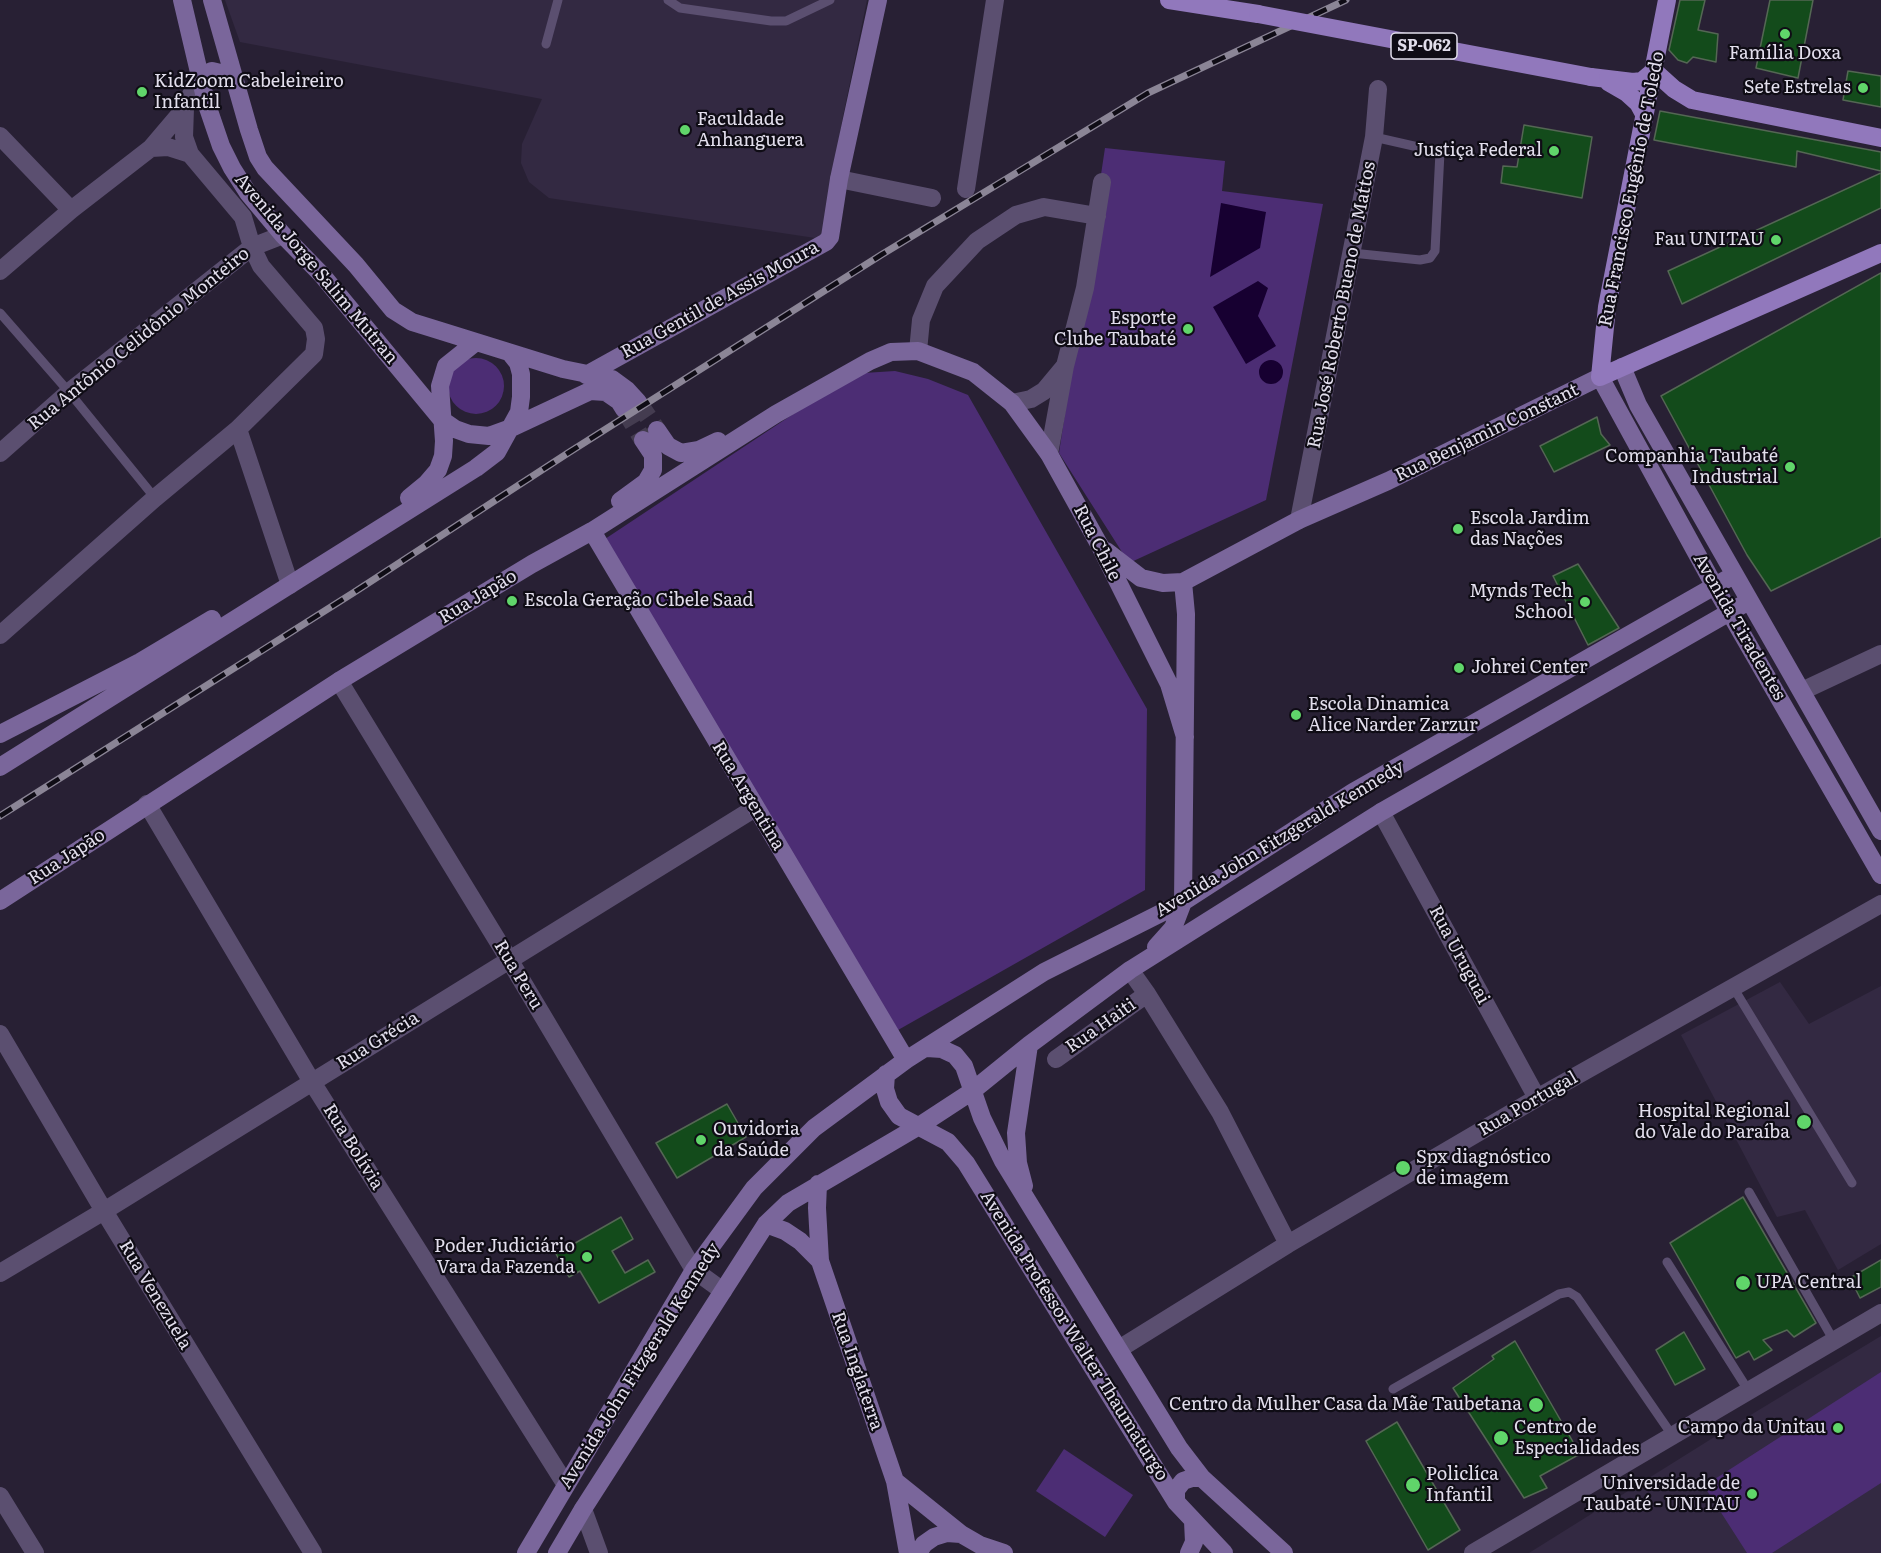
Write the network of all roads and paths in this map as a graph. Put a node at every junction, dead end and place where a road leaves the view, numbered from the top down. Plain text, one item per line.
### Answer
1 (558, 0) edge
2 (668, 0) edge
3 (830, 0) edge
4 (878, 0) edge
5 (995, 0) edge
6 (1169, 0) edge
7 (1667, 0) edge
8 (182, 3) edge
9 (214, 5) edge
10 (546, 44) dead end
11 (1654, 71) junction
12 (233, 75) junction
13 (199, 77) junction
14 (1597, 78) junction
15 (1378, 88) dead end
16 (185, 108) junction
17 (1644, 114) junction
18 (0, 136) edge
19 (1374, 137) junction
20 (1881, 138) edge
21 (151, 148) junction
22 (190, 153) junction
23 (839, 179) junction
24 (1102, 182) dead end
25 (966, 189) dead end
26 (932, 198) dead end
27 (71, 210) junction
28 (1097, 216) junction
29 (283, 235) junction
30 (252, 247) junction
31 (1352, 253) junction
32 (1881, 253) edge
33 (0, 271) edge
34 (0, 313) edge
35 (476, 342) junction
36 (1603, 348) junction
37 (918, 351) junction
38 (510, 353) junction
39 (1065, 366) junction
40 (1622, 367) junction
41 (973, 372) joint
42 (586, 375) junction
43 (1600, 377) junction
44 (69, 392) junction
45 (1012, 403) junction
46 (776, 414) junction
47 (442, 420) junction
48 (511, 428) junction
49 (238, 429) junction
50 (0, 453) edge
51 (1049, 453) junction
52 (155, 498) junction
53 (1299, 520) junction
54 (592, 531) junction
55 (1100, 546) junction
56 (532, 564) junction
57 (1734, 575) junction
58 (289, 580) junction
59 (1183, 582) junction
60 (1715, 587) junction
61 (1749, 601) junction
62 (1729, 613) junction
63 (0, 635) edge
64 (1881, 654) edge
65 (339, 681) junction
66 (1802, 690) junction
67 (0, 734) edge
68 (1185, 737) junction
69 (0, 767) edge
70 (147, 804) junction
71 (755, 808) junction
72 (1381, 812) junction
73 (1881, 831) edge
74 (1881, 876) edge
75 (0, 901) edge
76 (1183, 902) junction
77 (1881, 904) edge
78 (510, 961) junction
79 (1137, 965) junction
80 (1733, 987) junction
81 (1147, 994) junction
82 (0, 1034) edge
83 (1029, 1045) junction
84 (927, 1048) junction
85 (1056, 1059) dead end
86 (906, 1060) junction
87 (886, 1074) junction
88 (312, 1082) junction
89 (971, 1092) junction
90 (1537, 1098) junction
91 (919, 1126) junction
92 (1852, 1183) dead end
93 (818, 1184) junction
94 (1749, 1192) dead end
95 (1027, 1203) junction
96 (104, 1211) junction
97 (766, 1224) junction
98 (1288, 1244) junction
99 (820, 1261) junction
100 (1667, 1263) dead end
101 (694, 1270) junction
102 (0, 1272) edge
103 (723, 1291) junction
104 (1881, 1313) edge
105 (1834, 1341) junction
106 (1119, 1348) junction
107 (1393, 1389) dead end
108 (1748, 1390) junction
109 (1672, 1435) junction
110 (1202, 1478) junction
111 (895, 1481) junction
112 (566, 1485) junction
113 (1, 1500) edge
114 (1176, 1502) junction
115 (583, 1509) junction
116 (1193, 1521) junction
117 (961, 1534) junction
118 (982, 1549) edge
119 (35, 1553) edge
120 (313, 1553) edge
121 (526, 1553) edge
122 (557, 1553) edge
123 (599, 1553) edge
124 (908, 1553) edge
125 (918, 1553) edge
126 (1004, 1553) edge
127 (1189, 1553) edge
128 (1224, 1553) edge
129 (1284, 1553) edge
130 (1473, 1553) edge

1 - 10 lane
2 - 3 lane
4 - 23 main road, Rua Gentil de Assis Moura
5 - 25 street
6 - 14 main road, SP-062, bridge
7 - 11 main road, Rua Francisco Eugênio de Toledo
8 - 9 main road
8 - 13 main road, Avenida Jorge Salim Mutran
9 - 12 main road, Avenida Jorge Salim Mutran
11 - 14 main road
11 - 17 main road, Rua Francisco Eugênio de Toledo
11 - 20 main road
12 - 13 main road
12 - 35 main road, Avenida Jorge Salim Mutran
13 - 16 street
13 - 29 main road, Avenida Jorge Salim Mutran
14 - 17 main road
15 - 19 street, Rua José Roberto Bueno de Mattos
16 - 21 street
16 - 22 street
17 - 36 main road, Rua Francisco Eugênio de Toledo
18 - 27 street
19 - 31 street, Rua José Roberto Bueno de Mattos
19 - 31 lane
21 - 22 street
21 - 27 street
22 - 30 street
23 - 26 street
23 - 42 main road, Rua Gentil de Assis Moura
24 - 28 street
27 - 33 street
28 - 37 street
28 - 39 street
29 - 30 street, Rua Antônio Celidônio Monteiro
29 - 47 main road, Avenida Jorge Salim Mutran
30 - 44 street, Rua Antônio Celidônio Monteiro
30 - 49 street
31 - 53 street, Rua José Roberto Bueno de Mattos
32 - 40 main road, Rua Benjamin Constant
34 - 44 lane
35 - 38 main road, Avenida Jorge Salim Mutran
35 - 47 main road
36 - 40 main road
36 - 43 main road, Rua Francisco Eugênio de Toledo
37 - 41 main road, Rua Japão
37 - 46 main road, Rua Japão
38 - 42 main road, Avenida Jorge Salim Mutran
38 - 48 main road
39 - 45 street
39 - 51 street
40 - 43 main road, Rua Benjamin Constant
40 - 57 main road, Avenida Tiradentes
41 - 45 main road, Rua Chile
42 - 48 main road, Avenida Jorge Salim Mutran
43 - 53 main road, Rua Benjamin Constant
43 - 60 main road, Avenida Tiradentes
44 - 50 street, Rua Antônio Celidônio Monteiro
44 - 52 lane
45 - 51 main road, Rua Chile
46 - 54 main road, Rua Japão
46 - 56 main road
47 - 48 main road, Avenida Jorge Salim Mutran
47 - 58 main road
48 - 58 main road
49 - 52 street
49 - 58 street
51 - 55 main road, Rua Chile
52 - 63 street
53 - 59 main road, Rua Benjamin Constant
54 - 56 main road, Rua Japão
54 - 71 main road, Rua Argentina
55 - 59 main road
55 - 68 main road, Rua Chile
56 - 65 main road, Rua Japão
57 - 60 main road, Avenida John Fitzgerald Kennedy
57 - 61 main road, Avenida Tiradentes
58 - 67 main road
58 - 69 main road
59 - 68 main road, Rua Chile
60 - 62 main road, Avenida Tiradentes
60 - 76 main road, Avenida John Fitzgerald Kennedy
61 - 62 main road, Avenida John Fitzgerald Kennedy
61 - 66 main road, Avenida Tiradentes
62 - 72 main road, Avenida John Fitzgerald Kennedy
62 - 74 main road, Avenida Tiradentes
64 - 66 street
65 - 70 main road, Rua Japão
65 - 78 street, Rua Peru
66 - 73 main road, Avenida Tiradentes
68 - 76 main road, Rua Chile
70 - 75 main road, Rua Japão
70 - 88 street, Rua Bolívia
71 - 78 street, Rua Grécia
71 - 86 main road, Rua Argentina
72 - 79 main road, Avenida John Fitzgerald Kennedy
72 - 90 street, Rua Uruguai
76 - 79 main road
76 - 84 main road, Avenida John Fitzgerald Kennedy
77 - 80 street, Rua Portugal
78 - 88 street, Rua Grécia
78 - 101 street, Rua Peru
79 - 81 street
79 - 83 main road, Avenida John Fitzgerald Kennedy
80 - 90 street, Rua Portugal
80 - 92 lane
81 - 85 street, Rua Haiti
81 - 98 street
82 - 96 street, Rua Venezuela
83 - 89 main road, Avenida John Fitzgerald Kennedy
83 - 95 main road
84 - 86 main road, Avenida John Fitzgerald Kennedy
84 - 89 main road
86 - 87 main road, Avenida John Fitzgerald Kennedy
87 - 91 main road
87 - 101 main road, Avenida John Fitzgerald Kennedy
88 - 96 street, Rua Grécia
88 - 112 street, Rua Bolívia
89 - 91 main road, Avenida John Fitzgerald Kennedy
89 - 95 main road, Avenida Professor Walter Thaumaturgo
90 - 98 street, Rua Portugal
91 - 93 main road, Avenida John Fitzgerald Kennedy
91 - 114 main road, Avenida Professor Walter Thaumaturgo
93 - 97 main road, Avenida John Fitzgerald Kennedy
93 - 99 main road
94 - 105 lane
95 - 106 main road, Avenida Professor Walter Thaumaturgo
96 - 102 street, Rua Grécia
96 - 120 street, Rua Venezuela
97 - 99 main road
97 - 103 main road, Avenida John Fitzgerald Kennedy
98 - 106 street, Rua Portugal
99 - 111 main road, Rua Inglaterra
100 - 108 lane
101 - 103 street
101 - 112 main road, Avenida John Fitzgerald Kennedy
103 - 115 main road, Avenida John Fitzgerald Kennedy
104 - 105 street
105 - 108 street
106 - 110 main road, Avenida Professor Walter Thaumaturgo
107 - 109 lane
108 - 109 street
109 - 130 street
110 - 114 main road
110 - 129 main road, Avenida Professor Walter Thaumaturgo
111 - 117 main road
111 - 124 main road, Rua Inglaterra
112 - 121 main road, Avenida John Fitzgerald Kennedy
113 - 119 street
114 - 116 main road, Avenida Professor Walter Thaumaturgo
115 - 122 main road, Avenida John Fitzgerald Kennedy
115 - 123 street
116 - 127 main road
116 - 128 main road, Avenida Professor Walter Thaumaturgo
117 - 118 main road
117 - 125 main road
118 - 126 main road

